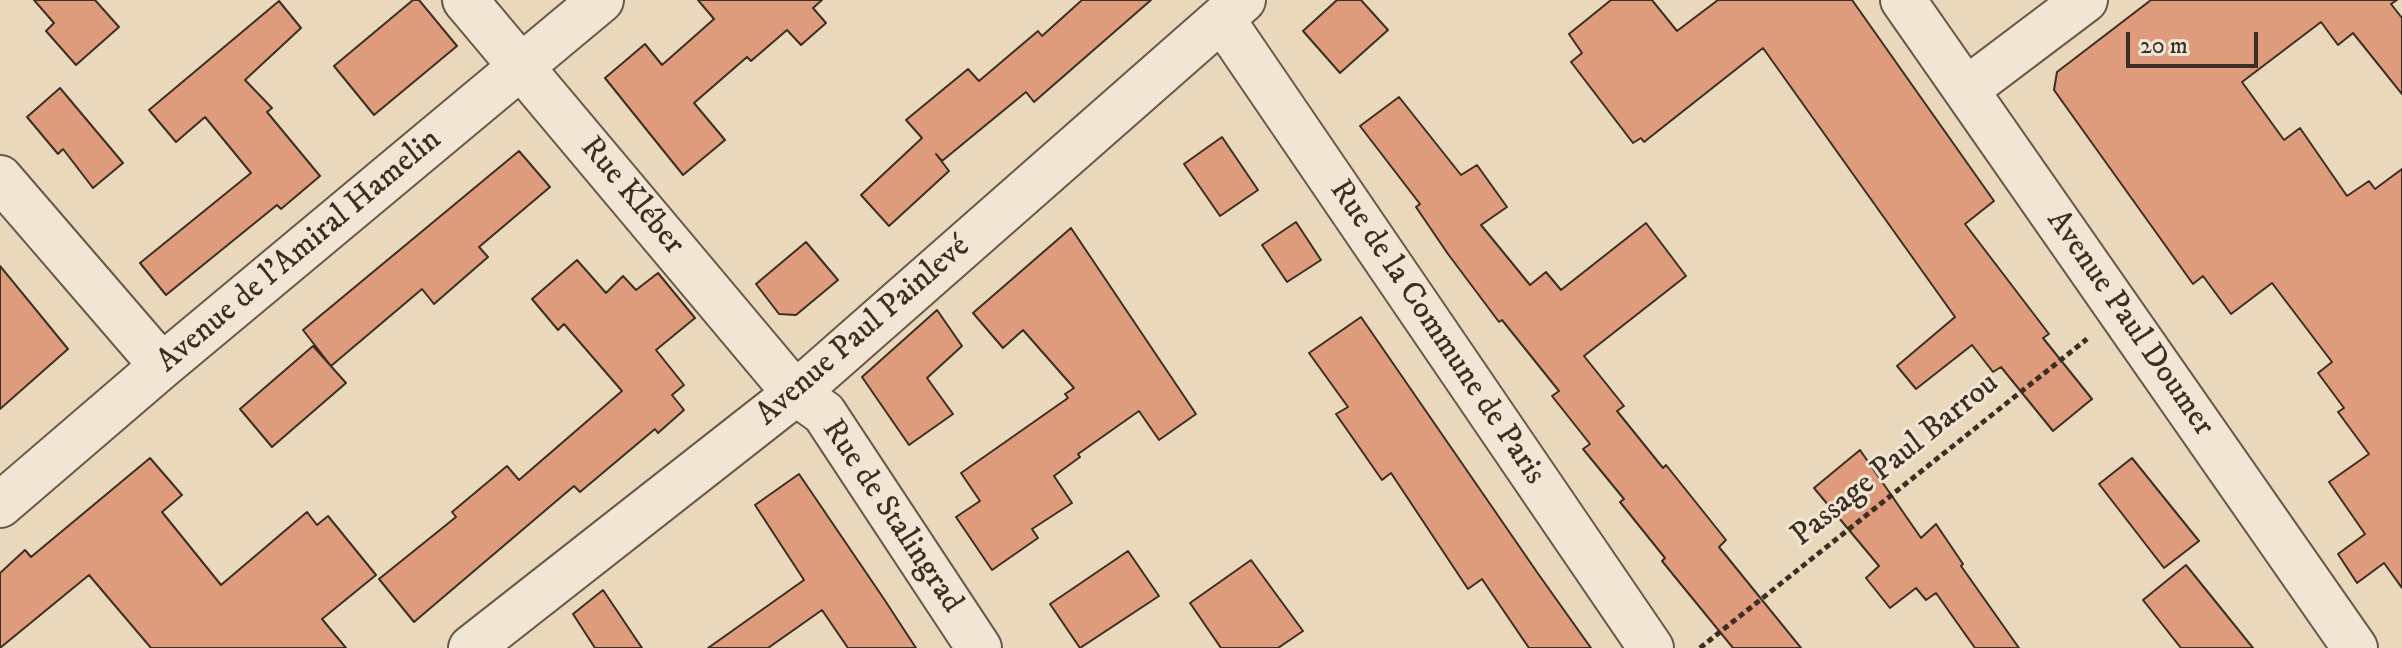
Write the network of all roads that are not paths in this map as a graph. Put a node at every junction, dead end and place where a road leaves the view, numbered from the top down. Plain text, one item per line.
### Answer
1 (465, 0) edge
2 (601, 0) edge
3 (1903, 0) edge
4 (2085, 0) edge
5 (1232, 9) edge
6 (521, 66) junction
7 (1967, 89) junction
8 (0, 178) edge
9 (162, 366) junction
10 (796, 393) junction
11 (0, 505) edge
12 (471, 648) edge
13 (979, 648) edge
14 (1651, 648) edge
15 (2355, 648) edge

1 - 6 street, Rue Kléber
2 - 6 street, Avenue de l'Amiral Hamelin
3 - 7 street, Avenue Paul Doumer
4 - 7 street
5 - 10 street, Avenue Paul Painlevé
5 - 14 street, Rue de la Commune de Paris
6 - 9 street, Avenue de l'Amiral Hamelin
6 - 10 street, Rue Kléber
7 - 15 street, Avenue Paul Doumer
8 - 9 street
9 - 11 street, Avenue de l'Amiral Hamelin
10 - 12 street, Avenue Paul Painlevé
10 - 13 street, Rue de Stalingrad

